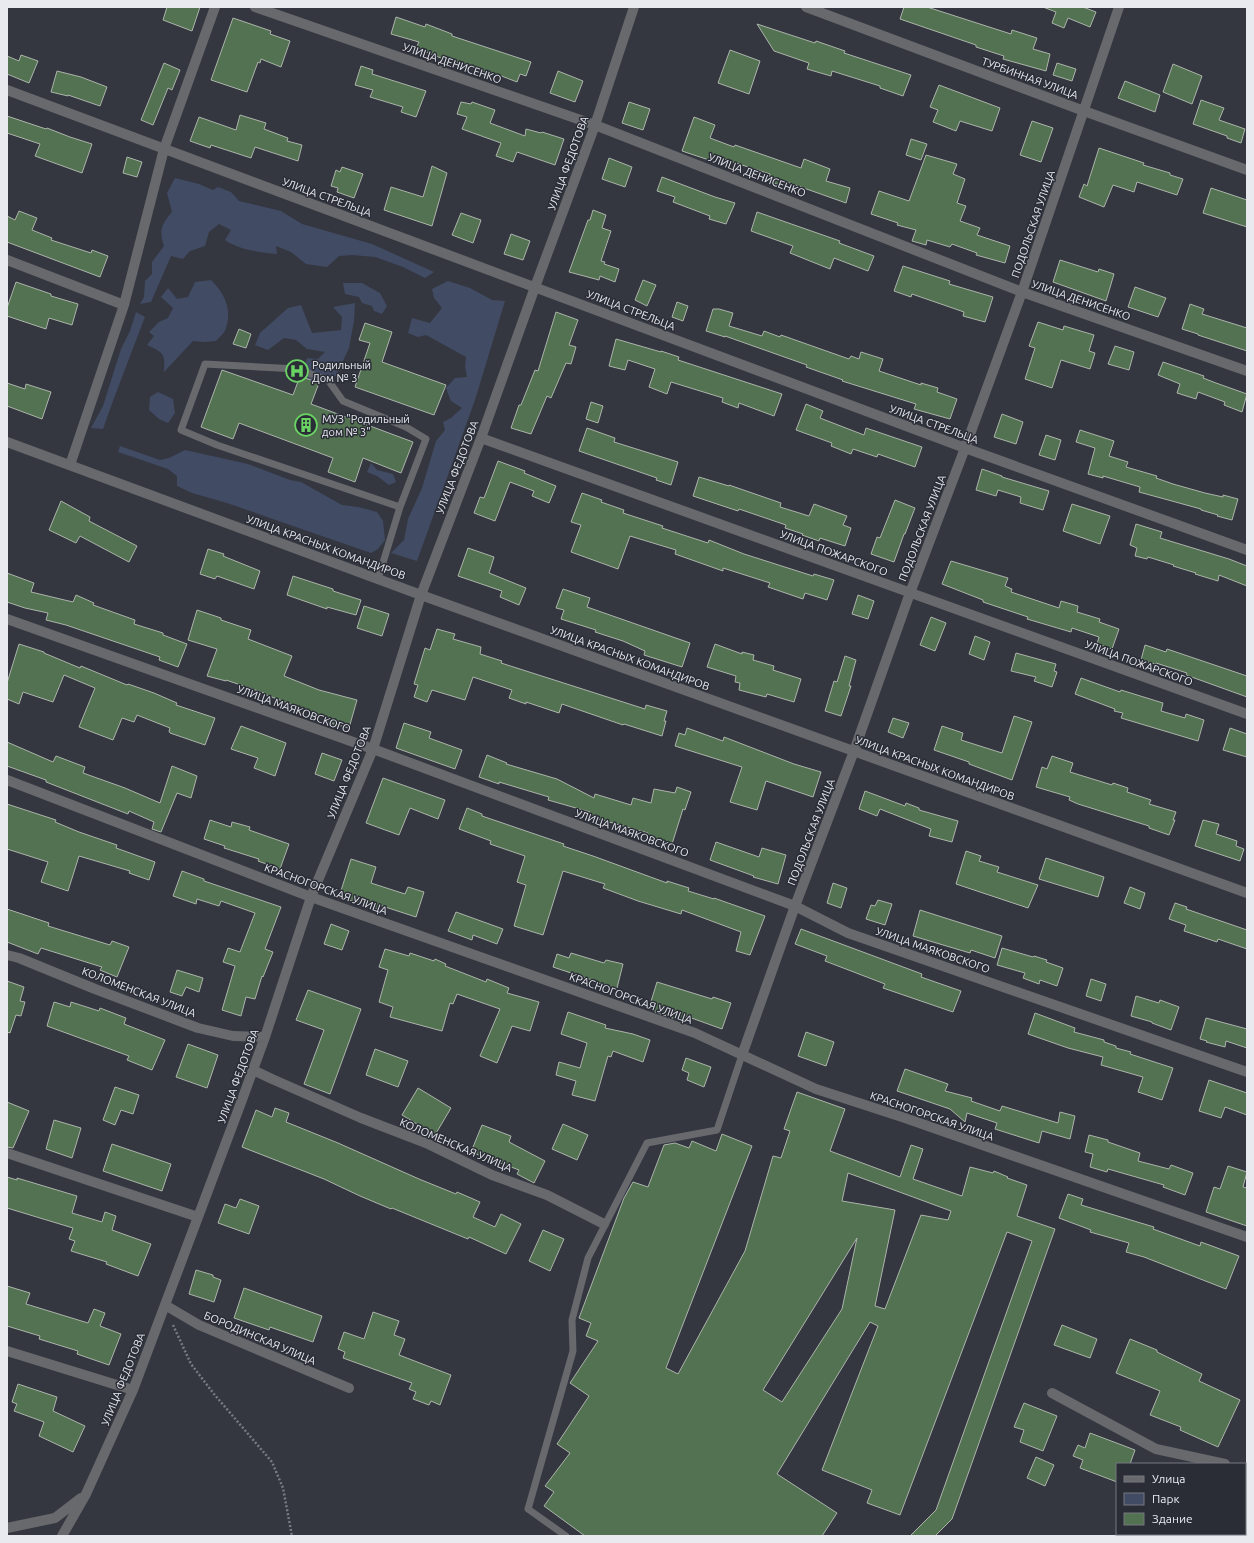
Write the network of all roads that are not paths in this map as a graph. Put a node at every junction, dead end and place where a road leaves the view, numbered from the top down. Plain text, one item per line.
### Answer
1 (215, 7) edge
2 (255, 7) edge
3 (634, 7) edge
4 (806, 7) edge
5 (1119, 7) edge
6 (7, 90) edge
7 (1084, 111) junction
8 (595, 125) junction
9 (164, 149) junction
10 (1247, 170) edge
11 (7, 260) edge
12 (535, 287) junction
13 (1022, 292) junction
14 (124, 305) junction
15 (1247, 371) edge
16 (481, 438) junction
17 (7, 442) edge
18 (965, 448) junction
19 (70, 465) junction
20 (400, 507) junction
21 (1247, 550) edge
22 (378, 579) junction
23 (910, 593) junction
24 (421, 595) junction
25 (7, 619) edge
26 (1247, 714) edge
27 (373, 749) junction
28 (854, 751) junction
29 (7, 780) edge
30 (1247, 893) edge
31 (311, 897) junction
32 (796, 906) junction
33 (7, 955) edge
34 (266, 1037) junction
35 (742, 1055) junction
36 (253, 1070) junction
37 (1247, 1072) edge
38 (7, 1153) edge
39 (198, 1217) junction
40 (604, 1224) junction
41 (1247, 1237) edge
42 (165, 1305) junction
43 (7, 1351) edge
44 (349, 1388) dead end
45 (133, 1390) junction
46 (1052, 1393) dead end
47 (1220, 1463) edge
48 (86, 1494) junction
49 (7, 1528) edge
50 (62, 1536) edge
51 (566, 1536) edge

1 - 9 street
2 - 8 street, УЛИЦА ДЕНИСЕНКО
3 - 8 street, УЛИЦА ФЕДОТОВА
4 - 7 street, ТУРБИННАЯ УЛИЦА
5 - 7 street, ПОДОЛЬСКАЯ УЛИЦА
6 - 9 street, УЛИЦА СТРЕЛЬЦА
7 - 10 street, ТУРБИННАЯ УЛИЦА
7 - 13 street, ПОДОЛЬСКАЯ УЛИЦА
8 - 12 street, УЛИЦА ФЕДОТОВА
8 - 13 street, УЛИЦА ДЕНИСЕНКО
9 - 12 street, УЛИЦА СТРЕЛЬЦА
9 - 14 street
11 - 14 street
12 - 16 street, УЛИЦА ФЕДОТОВА
12 - 18 street, УЛИЦА СТРЕЛЬЦА
13 - 15 street, УЛИЦА ДЕНИСЕНКО
13 - 18 street, ПОДОЛЬСКАЯ УЛИЦА
14 - 19 street
16 - 23 street, УЛИЦА ПОЖАРСКОГО
16 - 24 street, УЛИЦА ФЕДОТОВА
17 - 19 street, УЛИЦА КРАСНЫХ КОМАНДИРОВ
18 - 21 street, УЛИЦА СТРЕЛЬЦА
18 - 23 street, ПОДОЛЬСКАЯ УЛИЦА
19 - 22 street, УЛИЦА КРАСНЫХ КОМАНДИРОВ
20 - 20 lane
20 - 22 lane
22 - 24 street, УЛИЦА КРАСНЫХ КОМАНДИРОВ
23 - 26 street, УЛИЦА ПОЖАРСКОГО
23 - 28 street, ПОДОЛЬСКАЯ УЛИЦА
24 - 27 street, УЛИЦА ФЕДОТОВА
24 - 28 street, УЛИЦА КРАСНЫХ КОМАНДИРОВ
25 - 27 street, УЛИЦА МАЯКОВСКОГО
27 - 31 street, УЛИЦА ФЕДОТОВА
27 - 32 street, УЛИЦА МАЯКОВСКОГО
28 - 30 street, УЛИЦА КРАСНЫХ КОМАНДИРОВ
28 - 32 street, ПОДОЛЬСКАЯ УЛИЦА
29 - 31 street, КРАСНОГОРСКАЯ УЛИЦА
31 - 34 street, УЛИЦА ФЕДОТОВА
31 - 35 street, КРАСНОГОРСКАЯ УЛИЦА
32 - 35 street, ПОДОЛЬСКАЯ УЛИЦА
32 - 37 street, УЛИЦА МАЯКОВСКОГО
33 - 34 street, КОЛОМЕНСКАЯ УЛИЦА
34 - 36 street, УЛИЦА ФЕДОТОВА
35 - 40 lane
35 - 41 street, КРАСНОГОРСКАЯ УЛИЦА
36 - 39 street, УЛИЦА ФЕДОТОВА
36 - 40 street, КОЛОМЕНСКАЯ УЛИЦА
38 - 39 street
39 - 42 street, УЛИЦА ФЕДОТОВА
40 - 51 lane
42 - 44 street, БОРОДИНСКАЯ УЛИЦА
42 - 45 street, УЛИЦА ФЕДОТОВА
43 - 45 street
45 - 48 street, УЛИЦА ФЕДОТОВА
46 - 47 street
48 - 49 street
48 - 50 street, УЛИЦА ФЕДОТОВА

